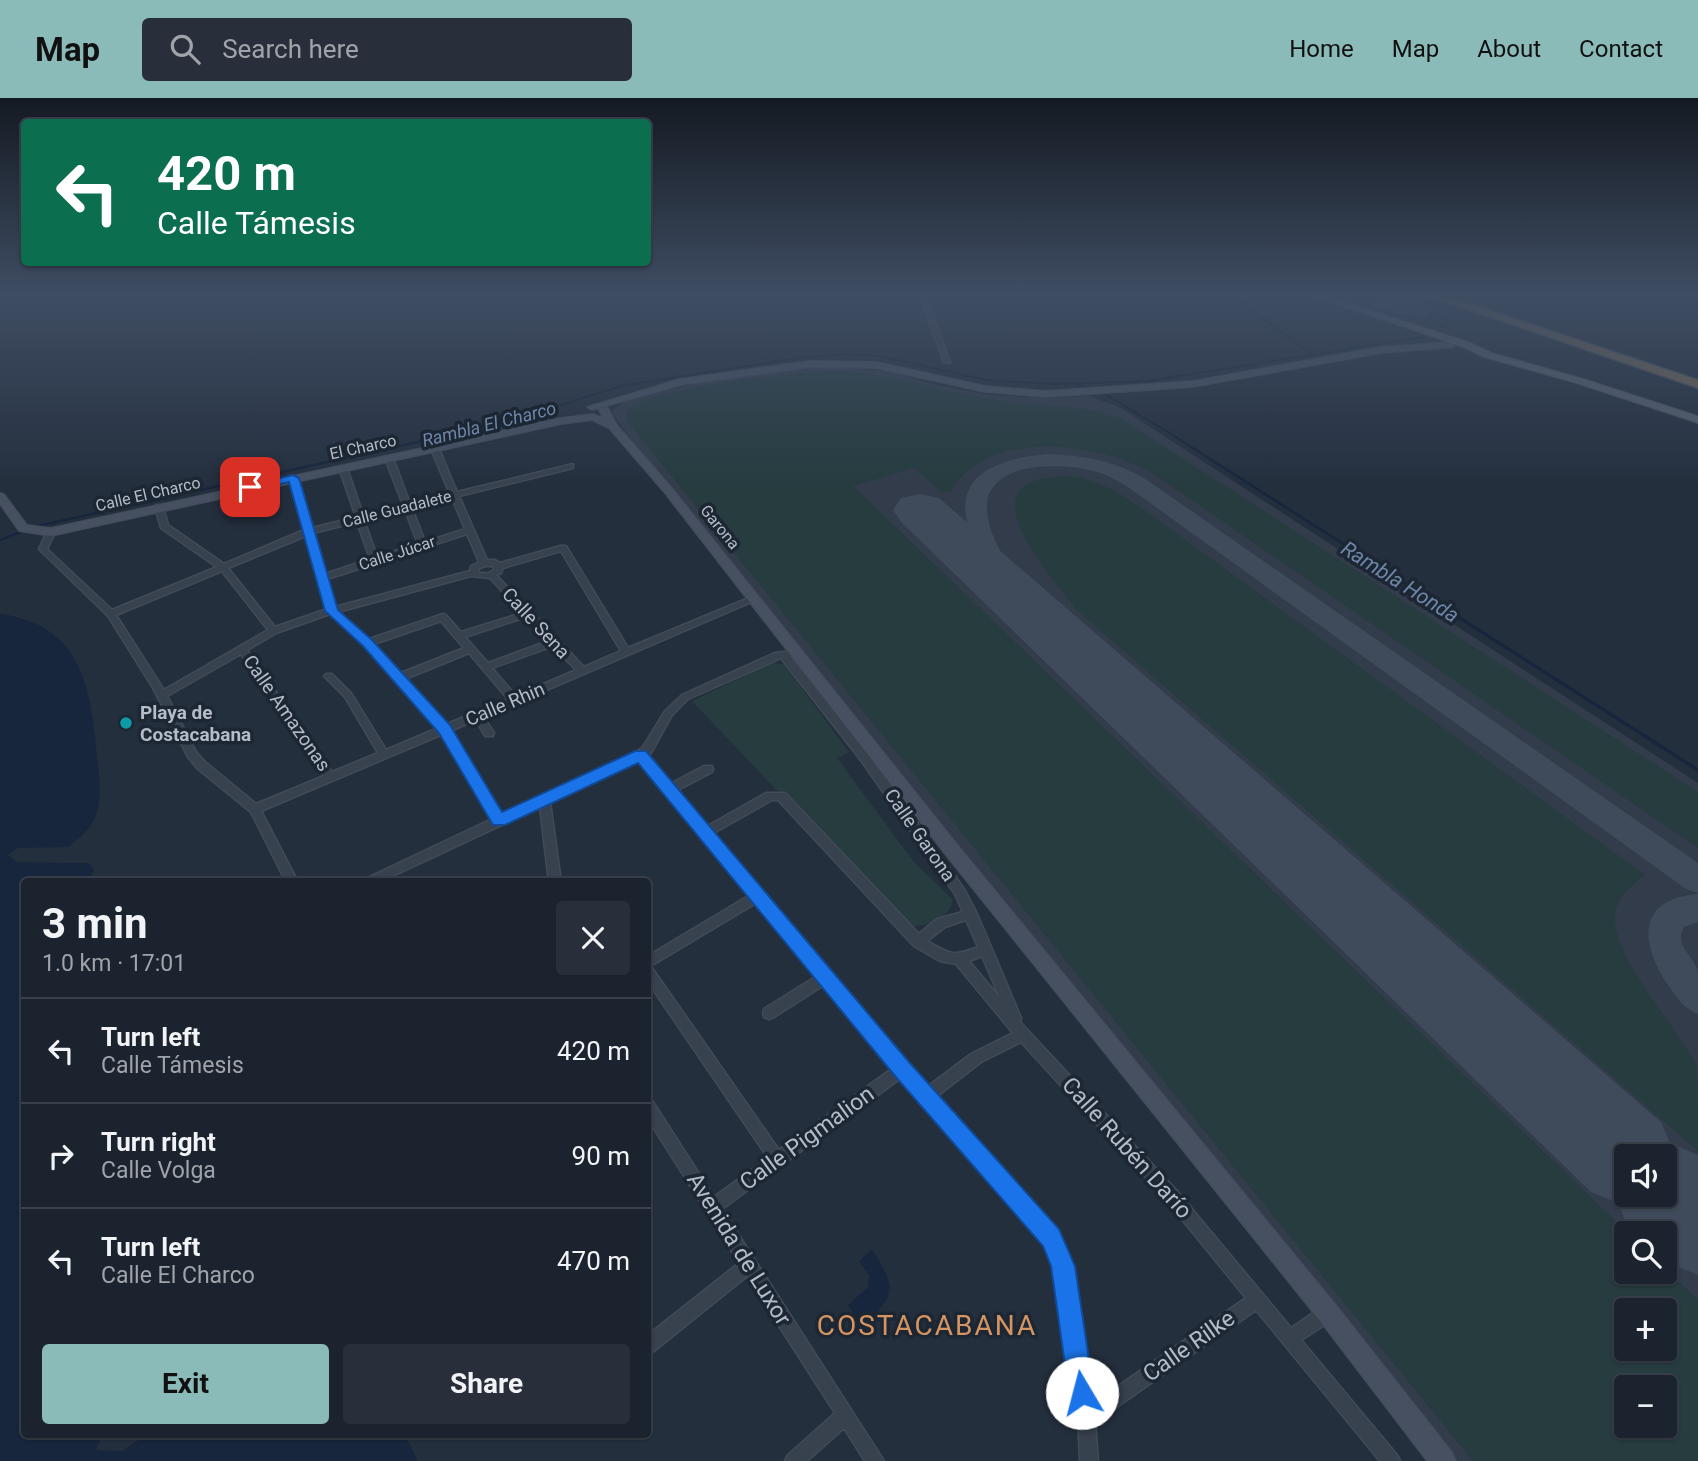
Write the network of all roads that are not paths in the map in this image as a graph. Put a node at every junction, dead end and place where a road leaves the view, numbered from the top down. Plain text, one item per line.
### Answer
1 (945, 358) edge
2 (1339, 358) edge
3 (1497, 358) edge
4 (1626, 358) edge
5 (947, 362) dead end
6 (1698, 381) edge
7 (594, 411) junction
8 (1698, 420) edge
9 (435, 449) junction
10 (389, 458) junction
11 (570, 466) dead end
12 (343, 467) junction
13 (293, 478) junction
14 (455, 494) junction
15 (0, 496) edge
16 (407, 506) junction
17 (159, 507) junction
18 (360, 518) junction
19 (471, 530) junction
20 (51, 531) junction
21 (310, 531) junction
22 (422, 545) junction
23 (374, 561) junction
24 (484, 562) junction
25 (499, 566) junction
26 (223, 567) junction
27 (473, 573) junction
28 (491, 575) junction
29 (323, 577) junction
30 (754, 599) junction
31 (332, 611) junction
32 (111, 614) junction
33 (527, 614) junction
34 (273, 631) junction
35 (458, 636) junction
36 (554, 642) junction
37 (368, 643) junction
38 (242, 649) junction
39 (471, 649) junction
40 (626, 652) junction
41 (790, 653) junction
42 (485, 667) junction
43 (582, 671) junction
44 (329, 676) dead end
45 (398, 678) junction
46 (162, 695) junction
47 (514, 700) junction
48 (478, 716) junction
49 (445, 729) junction
50 (489, 733) dead end
51 (384, 755) junction
52 (640, 755) junction
53 (708, 769) dead end
54 (331, 778) junction
55 (670, 789) junction
56 (544, 800) junction
57 (255, 809) junction
58 (499, 821) junction
59 (705, 833) junction
60 (290, 878) edge
61 (378, 878) edge
62 (554, 878) edge
63 (757, 896) junction
64 (971, 914) junction
65 (918, 942) junction
66 (986, 949) junction
67 (651, 960) edge
68 (961, 961) junction
69 (651, 976) edge
70 (825, 977) junction
71 (769, 1013) dead end
72 (1023, 1035) junction
73 (902, 1069) junction
74 (927, 1096) junction
75 (651, 1112) edge
76 (777, 1159) junction
77 (713, 1207) junction
78 (749, 1265) junction
79 (1258, 1298) junction
80 (1328, 1313) junction
81 (1291, 1337) junction
82 (651, 1343) edge
83 (845, 1415) junction
84 (1086, 1418) junction
85 (794, 1461) edge
86 (875, 1461) edge
87 (1089, 1461) edge
88 (1391, 1461) edge
89 (1443, 1461) edge

1 - 5 street
2 - 7 main road, El Charco
3 - 8 main road
4 - 6 highway
7 - 9 main road, El Charco
7 - 30 main road, Garona
9 - 10 main road, El Charco
9 - 14 street
10 - 12 main road, El Charco
10 - 16 street
11 - 14 street, Calle Guadalete
12 - 13 main road, El Charco
12 - 18 street
13 - 17 main road, Calle El Charco
13 - 21 street
14 - 16 street, Calle Guadalete
14 - 19 street
15 - 20 main road
16 - 18 street, Calle Guadalete
16 - 22 street
17 - 20 main road, Calle El Charco
17 - 26 street
18 - 21 street, Calle Guadalete
18 - 23 street
19 - 22 street, Calle Júcar
19 - 24 street
20 - 32 street
21 - 26 street, Calle Guadalete
21 - 29 street
22 - 23 street, Calle Júcar
23 - 29 street, Calle Júcar
24 - 25 street
24 - 27 street
25 - 28 street
25 - 40 street
26 - 32 street, Calle Guadalete
26 - 34 street
27 - 28 street
27 - 31 street
28 - 33 street, Calle Sena
29 - 31 street
30 - 40 street, Calle Rhin
30 - 41 main road, Garona
31 - 34 street
31 - 37 street
32 - 46 street
33 - 35 street
33 - 36 street, Calle Sena
34 - 38 street
35 - 37 street
35 - 39 street
36 - 42 street
36 - 43 street, Calle Sena
37 - 45 street
38 - 46 street
38 - 54 street, Calle Amazonas
39 - 42 street
39 - 45 street
40 - 43 street, Calle Rhin
41 - 52 street
41 - 64 street, Calle Garona
41 - 80 main road, Garona
42 - 47 street
43 - 47 street, Calle Rhin
44 - 51 street
45 - 49 street
46 - 57 street
47 - 48 street, Calle Rhin
48 - 49 street, Calle Rhin
48 - 50 street
49 - 51 street, Calle Rhin
49 - 58 street
51 - 54 street, Calle Rhin
52 - 55 street
52 - 56 street
53 - 55 street
54 - 57 street, Calle Rhin
55 - 59 street
56 - 58 street
56 - 62 street
57 - 60 street
58 - 61 street
59 - 63 street
59 - 65 street, Calle Rubén Darío
63 - 67 street
63 - 70 street
64 - 65 street
64 - 66 street, Calle Garona
65 - 68 street, Calle Rubén Darío
66 - 68 street
66 - 72 street, Calle Garona
68 - 72 street, Calle Rubén Darío
69 - 76 street
70 - 71 street
70 - 73 street
72 - 74 street
72 - 79 street, Calle Rubén Darío
73 - 74 street
73 - 76 street, Calle Pigmalion
74 - 84 street
75 - 77 street, Avenida de Luxor
76 - 77 street, Calle Pigmalion
77 - 78 street, Avenida de Luxor
78 - 82 street
78 - 83 street, Avenida de Luxor
79 - 81 street, Calle Rubén Darío
79 - 84 street, Calle Rilke
80 - 81 street
80 - 89 main road, Garona
81 - 88 street, Calle Rubén Darío
83 - 85 street
83 - 86 street, Avenida de Luxor
84 - 87 street

